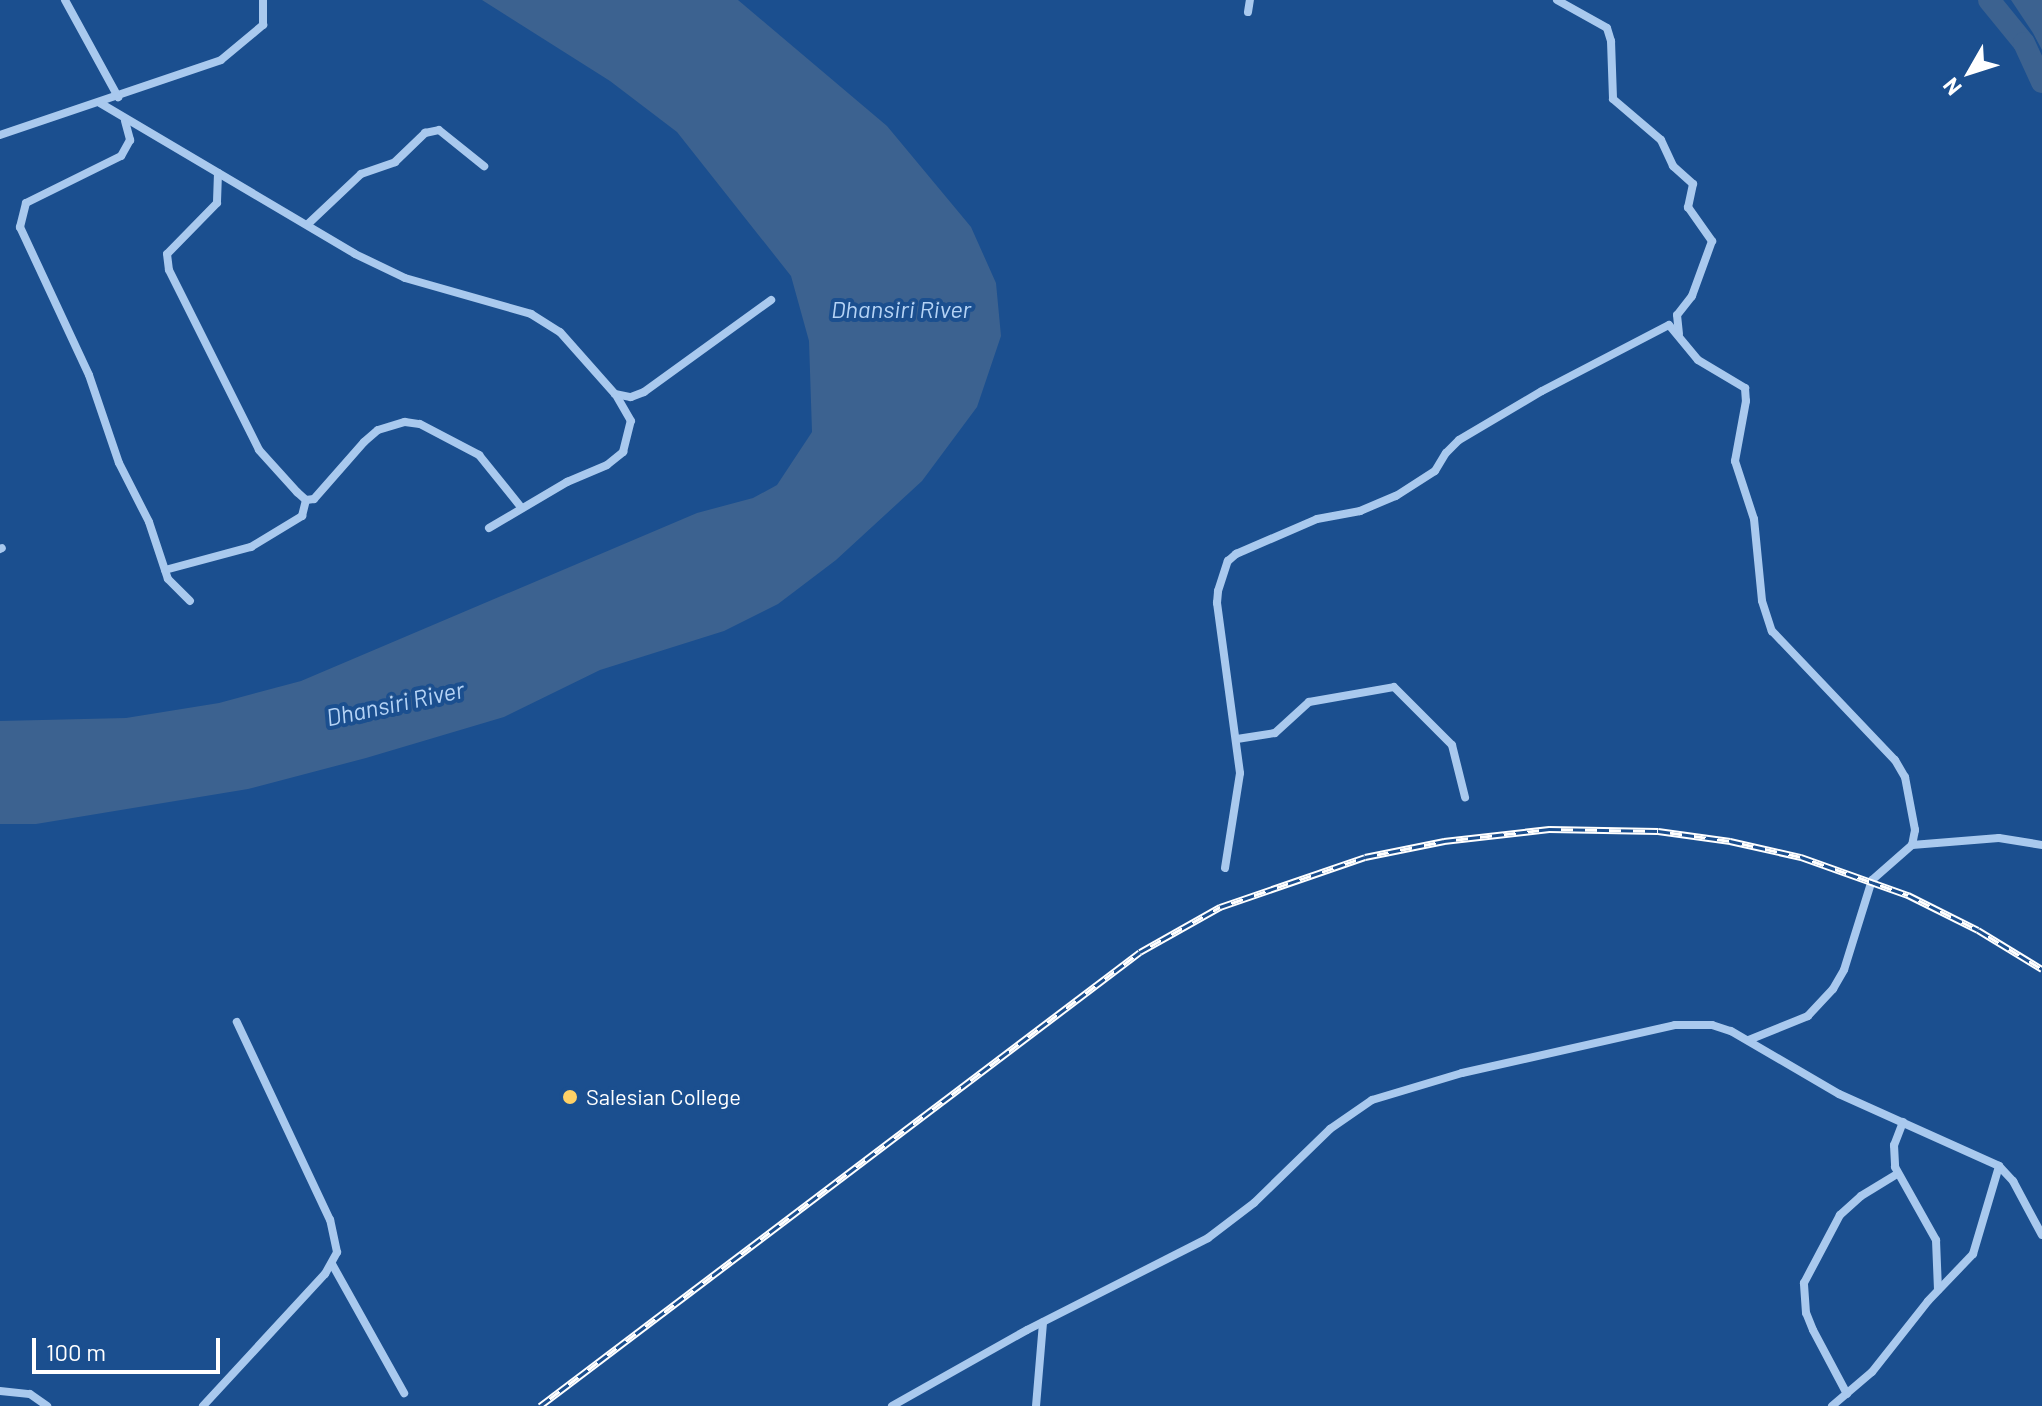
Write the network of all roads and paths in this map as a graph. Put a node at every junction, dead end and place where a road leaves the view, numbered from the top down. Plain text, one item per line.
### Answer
1 (65, 0) edge
2 (263, 0) edge
3 (1250, 0) edge
4 (1563, 1) edge
5 (1248, 12) dead end
6 (118, 97) junction
7 (100, 103) junction
8 (124, 120) junction
9 (0, 135) edge
10 (484, 166) dead end
11 (218, 173) junction
12 (308, 224) junction
13 (771, 300) dead end
14 (1680, 339) junction
15 (615, 394) junction
16 (306, 500) junction
17 (521, 507) junction
18 (489, 528) dead end
19 (165, 570) junction
20 (190, 601) dead end
21 (1237, 739) junction
22 (1465, 797) dead end
23 (1912, 845) junction
24 (2042, 845) edge
25 (1225, 868) dead end
26 (237, 1022) dead end
27 (1749, 1040) junction
28 (1903, 1122) junction
29 (1999, 1166) junction
30 (1897, 1174) junction
31 (2042, 1235) edge
32 (332, 1264) junction
33 (1938, 1290) junction
34 (1043, 1322) junction
35 (0, 1391) edge
36 (404, 1393) dead end
37 (1847, 1394) junction
38 (47, 1406) edge
39 (203, 1406) edge
40 (892, 1406) edge
41 (1036, 1406) edge
42 (1832, 1406) edge

1 - 6 street
2 - 6 street
3 - 5 street
4 - 14 street
6 - 7 street
7 - 8 street
7 - 9 street
8 - 11 street
8 - 19 street
10 - 12 street
11 - 12 street
11 - 16 street
12 - 15 street
13 - 15 street
14 - 21 street
14 - 23 street
15 - 17 street
16 - 17 street
16 - 19 street
17 - 18 street
19 - 20 street
21 - 22 street
21 - 25 street
23 - 24 street
23 - 27 street
26 - 32 street
27 - 28 street
27 - 34 street
28 - 29 street
28 - 30 street
29 - 31 street
29 - 33 street
30 - 33 street
30 - 37 street
32 - 36 street
32 - 39 street
33 - 37 street
34 - 40 street
34 - 41 street
35 - 38 street
37 - 42 street

